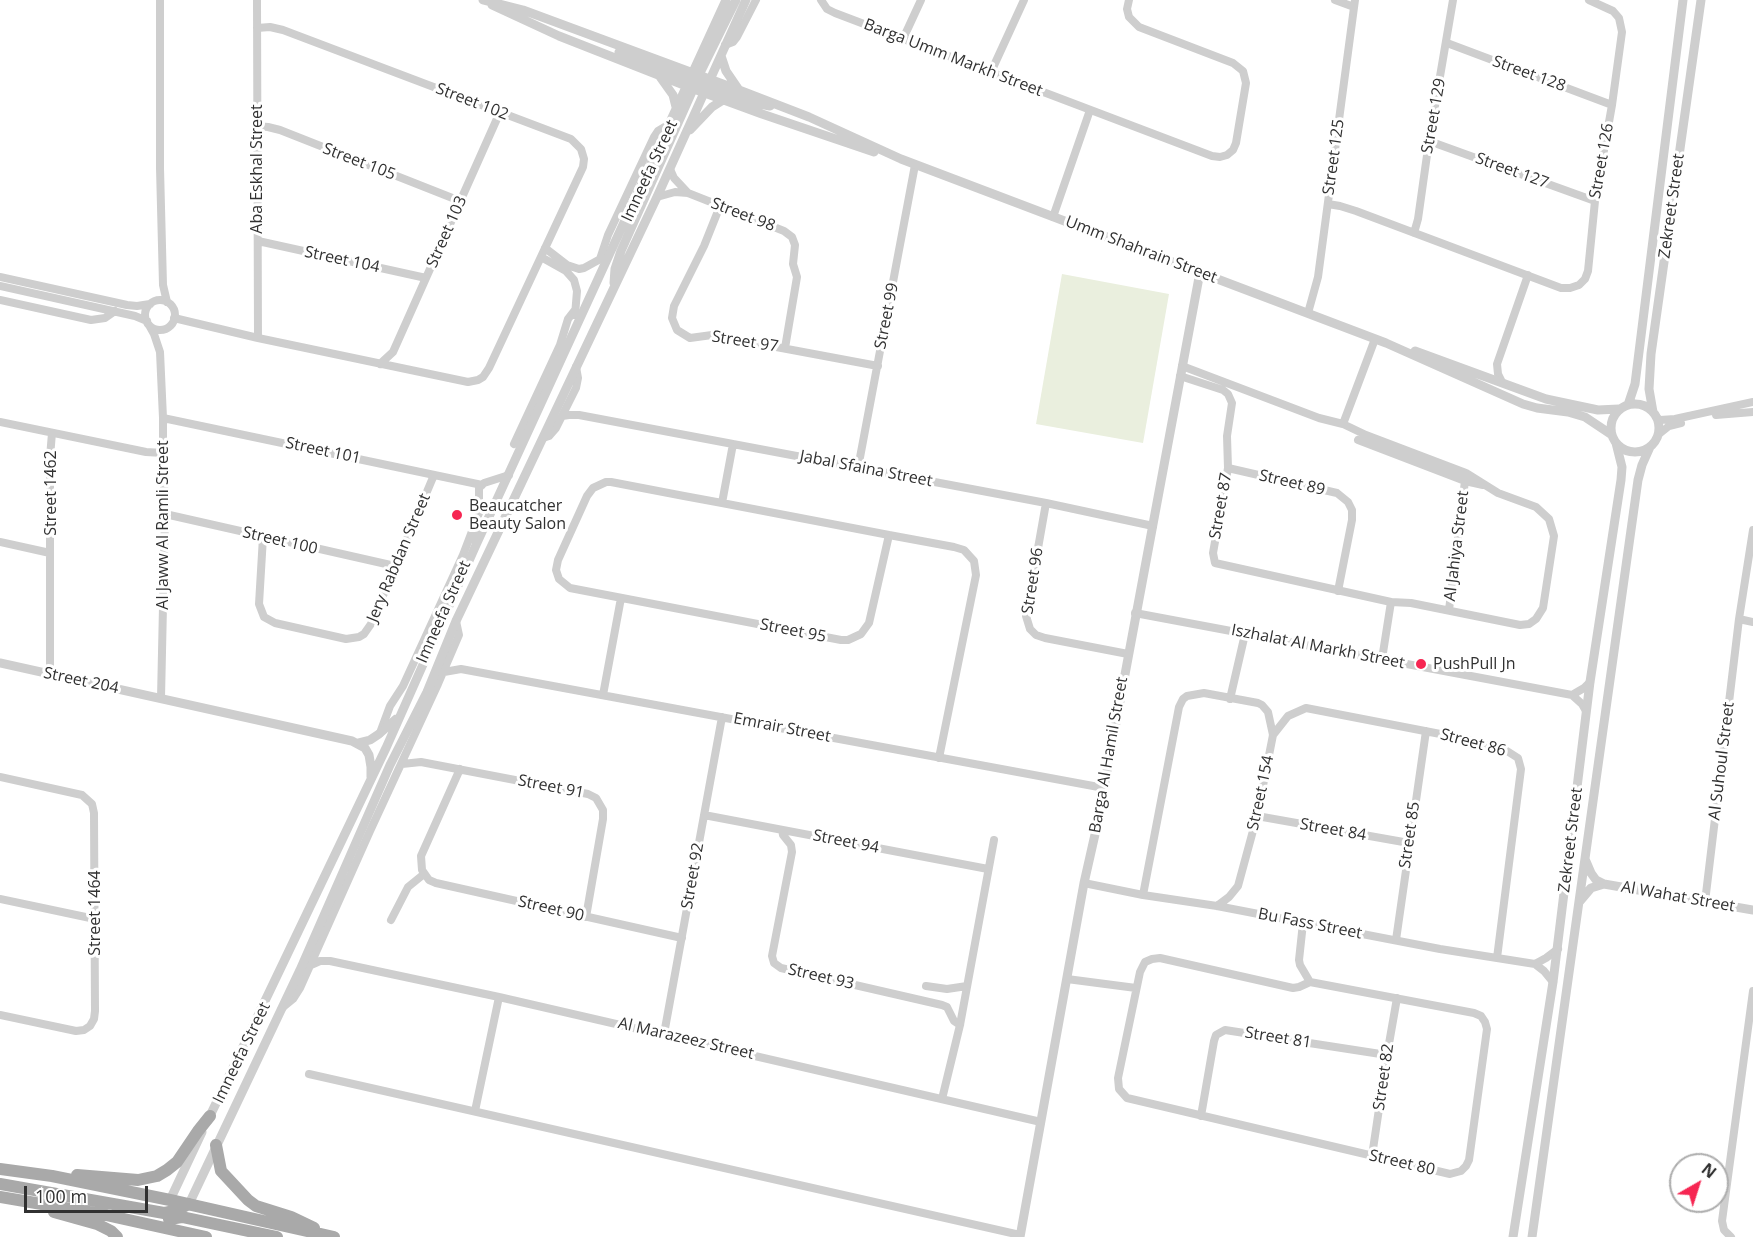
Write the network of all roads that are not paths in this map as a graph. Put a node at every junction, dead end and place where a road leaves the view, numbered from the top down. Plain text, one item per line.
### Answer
1 (160, 0) edge
2 (257, 0) edge
3 (484, 0) edge
4 (726, 0) edge
5 (736, 0) edge
6 (746, 0) edge
7 (756, 0) edge
8 (821, 0) edge
9 (921, 0) edge
10 (1024, 0) edge
11 (1129, 0) edge
12 (1335, 0) edge
13 (1453, 0) edge
14 (1589, 0) edge
15 (1683, 0) edge
16 (1701, 0) edge
17 (1354, 3) edge
18 (257, 28) junction
19 (903, 39) junction
20 (1446, 43) junction
21 (725, 45) junction
22 (596, 50) junction
23 (721, 56) junction
24 (991, 72) junction
25 (658, 74) junction
26 (697, 82) junction
27 (740, 90) junction
28 (723, 100) junction
29 (778, 105) junction
30 (1612, 105) junction
31 (676, 107) junction
32 (1090, 110) junction
33 (500, 112) junction
34 (668, 125) junction
35 (257, 126) junction
36 (686, 134) junction
37 (1429, 141) junction
38 (897, 157) junction
39 (915, 165) junction
40 (670, 169) junction
41 (688, 193) junction
42 (657, 197) junction
43 (460, 201) junction
44 (1595, 201) junction
45 (1328, 204) junction
46 (720, 207) junction
47 (1053, 217) junction
48 (1414, 233) junction
49 (258, 241) junction
50 (545, 248) junction
51 (610, 252) junction
52 (541, 257) junction
53 (600, 259) junction
54 (1200, 272) junction
55 (1528, 275) junction
56 (0, 277) edge
57 (426, 278) junction
58 (163, 285) junction
59 (0, 286) edge
60 (614, 288) junction
61 (0, 300) edge
62 (167, 302) junction
63 (153, 303) junction
64 (575, 310) junction
65 (115, 311) junction
66 (1308, 313) junction
67 (174, 318) junction
68 (148, 323) junction
69 (167, 328) junction
70 (576, 329) junction
71 (258, 338) junction
72 (1375, 339) junction
73 (1386, 343) junction
74 (785, 348) junction
75 (160, 352) junction
76 (393, 352) junction
77 (380, 364) junction
78 (1497, 364) junction
79 (878, 366) junction
80 (576, 367) junction
81 (400, 368) junction
82 (1181, 371) junction
83 (1482, 375) junction
84 (1502, 382) junction
85 (569, 402) junction
86 (1753, 402) edge
87 (1623, 407) junction
88 (1568, 408) junction
89 (1753, 412) edge
90 (579, 415) junction
91 (1655, 415) junction
92 (562, 417) junction
93 (163, 418) junction
94 (0, 422) edge
95 (1343, 424) junction
96 (52, 433) junction
97 (1659, 434) junction
98 (543, 438) junction
99 (1614, 439) junction
100 (1358, 440) dead end
101 (514, 444) dead end
102 (734, 444) junction
103 (1650, 447) junction
104 (163, 453) junction
105 (858, 468) junction
106 (1228, 468) junction
107 (434, 475) junction
108 (509, 475) junction
109 (1465, 481) junction
110 (482, 485) junction
111 (1484, 485) junction
112 (722, 503) junction
113 (1046, 503) junction
114 (165, 514) junction
115 (476, 522) junction
116 (1153, 526) junction
117 (1753, 530) edge
118 (889, 535) junction
119 (262, 537) junction
120 (0, 542) edge
121 (476, 545) junction
122 (50, 553) junction
123 (395, 566) junction
124 (1338, 591) junction
125 (621, 598) junction
126 (1391, 602) junction
127 (1449, 610) junction
128 (1135, 613) junction
129 (1739, 620) junction
130 (456, 621) junction
131 (1753, 622) edge
132 (1245, 634) junction
133 (1128, 654) junction
134 (451, 656) junction
135 (1382, 659) junction
136 (0, 663) edge
137 (461, 669) junction
138 (444, 672) junction
139 (50, 674) junction
140 (1590, 682) junction
141 (438, 684) junction
142 (603, 695) junction
143 (1572, 695) junction
144 (161, 698) junction
145 (423, 699) junction
146 (1230, 699) junction
147 (1586, 712) junction
148 (399, 716) junction
149 (722, 717) junction
150 (1426, 730) junction
151 (379, 734) junction
152 (1273, 735) junction
153 (358, 743) junction
154 (408, 752) junction
155 (939, 758) junction
156 (421, 762) junction
157 (402, 764) junction
158 (460, 769) junction
159 (0, 777) edge
160 (370, 781) junction
161 (1104, 788) junction
162 (704, 815) junction
163 (1257, 816) junction
164 (782, 830) junction
165 (994, 840) dead end
166 (1408, 843) junction
167 (1584, 856) junction
168 (988, 869) junction
169 (424, 874) junction
170 (1084, 884) junction
171 (1604, 884) junction
172 (1143, 895) junction
173 (0, 899) edge
174 (1705, 902) junction
175 (1578, 904) junction
176 (1217, 906) junction
177 (1753, 910) edge
178 (586, 916) junction
179 (95, 919) junction
180 (391, 920) dead end
181 (1303, 923) junction
182 (321, 931) junction
183 (682, 938) junction
184 (1396, 940) junction
185 (318, 947) junction
186 (1558, 949) junction
187 (1497, 958) junction
188 (330, 961) junction
189 (1535, 964) junction
190 (311, 965) junction
191 (1067, 979) junction
192 (1310, 982) junction
193 (1553, 982) junction
194 (926, 986) dead end
195 (968, 986) junction
196 (1136, 988) junction
197 (1753, 991) edge
198 (499, 997) junction
199 (1397, 998) junction
200 (282, 1008) junction
201 (0, 1015) edge
202 (960, 1025) junction
203 (664, 1034) junction
204 (1387, 1055) junction
205 (1742, 1068) junction
206 (1753, 1070) edge
207 (309, 1074) dead end
208 (942, 1099) junction
209 (475, 1111) junction
210 (210, 1116) junction
211 (1201, 1116) junction
212 (1041, 1122) junction
213 (216, 1145) junction
214 (1372, 1156) junction
215 (0, 1169) edge
216 (52, 1176) junction
217 (0, 1185) edge
218 (0, 1197) edge
219 (170, 1200) junction
220 (28, 1202) junction
221 (189, 1204) junction
222 (164, 1213) junction
223 (182, 1217) junction
224 (156, 1232) edge
225 (175, 1234) edge
226 (329, 1236) edge
227 (1020, 1236) edge
228 (117, 1237) edge
229 (206, 1237) edge
230 (277, 1237) edge
231 (1514, 1237) edge
232 (1532, 1237) edge
233 (1731, 1237) edge

1 - 58 street
2 - 18 street, Aba Eskhal Street
3 - 22 street
3 - 26 street
4 - 26 street, Imneefa Street
5 - 26 street
6 - 21 street, Imneefa Street
7 - 21 street
8 - 19 street, Barga Umm Markh Street
9 - 19 street
10 - 24 street
11 - 32 street, Barga Umm Markh Street
12 - 17 street
13 - 20 street, Street 129
14 - 30 street, Street 126
15 - 87 street, Zekreet Street
16 - 91 street, Zekreet Street
17 - 45 street, Street 125
18 - 33 street, Street 102
18 - 35 street, Aba Eskhal Street
19 - 24 street, Barga Umm Markh Street
20 - 30 street, Street 128
20 - 37 street, Street 129
21 - 23 street, Imneefa Street
22 - 25 street
22 - 26 street
23 - 26 street, Imneefa Street
23 - 27 street
24 - 32 street, Barga Umm Markh Street
25 - 26 street
25 - 31 street
26 - 27 street, Umm Shahrain Street
26 - 28 street, Umm Shahrain Street
26 - 29 street
26 - 31 street, Imneefa Street
26 - 36 street, Imneefa Street
26 - 60 street
27 - 29 street, Umm Shahrain Street
28 - 36 street
28 - 38 street, Umm Shahrain Street
29 - 38 street, Umm Shahrain Street
30 - 44 street, Street 126
31 - 34 street, Imneefa Street
32 - 47 street
33 - 43 street, Street 103
33 - 50 street, Street 102
34 - 51 street, Imneefa Street
34 - 53 street
35 - 43 street, Street 105
35 - 49 street, Aba Eskhal Street
36 - 40 street, Imneefa Street
37 - 44 street, Street 127
37 - 48 street, Street 129
38 - 39 street, Umm Shahrain Street
39 - 47 street, Umm Shahrain Street
39 - 79 street, Street 99
40 - 41 street, Street 98
40 - 42 street, Imneefa Street
41 - 42 street
41 - 46 street, Street 98
42 - 60 street, Imneefa Street
43 - 57 street, Street 103
44 - 55 street, Street 126
45 - 48 street, Street 126
45 - 66 street, Street 125
46 - 74 street, Street 98
46 - 74 street, Street 97
47 - 54 street, Umm Shahrain Street
48 - 55 street, Street 126
49 - 57 street, Street 104
49 - 71 street, Aba Eskhal Street
50 - 52 street, Street 102
50 - 53 street
51 - 53 street
51 - 70 street, Imneefa Street
52 - 64 street
52 - 81 street, Street 102
54 - 66 street, Umm Shahrain Street
54 - 82 street, Barga Al Hamil Street
55 - 78 street
56 - 63 street
57 - 76 street, Street 103
58 - 62 street
58 - 63 street
59 - 65 street
60 - 80 street, Imneefa Street
61 - 65 street
62 - 63 street
62 - 67 street
63 - 68 street
64 - 70 street
64 - 101 street
65 - 68 street
66 - 72 street, Umm Shahrain Street
67 - 69 street
67 - 71 street, Street 102
68 - 69 street
68 - 75 street, Al Jaww Al Ramli Street
69 - 75 street, Al Jaww Al Ramli Street
70 - 108 street, Imneefa Street
71 - 77 street, Street 102
72 - 73 street, Umm Shahrain Street
72 - 95 street
73 - 83 street, Umm Shahrain Street
73 - 88 street, Umm Shahrain Street
74 - 79 street, Street 97
75 - 93 street, Al Jaww Al Ramli Street
76 - 77 street
76 - 81 street
77 - 81 street, Street 102
78 - 83 street
78 - 84 street
79 - 105 street, Street 99
80 - 85 street
80 - 98 street, Imneefa Street
82 - 95 street, Street 87
82 - 106 street, Street 87
82 - 116 street, Barga Al Hamil Street
83 - 84 street, Umm Shahrain Street
84 - 88 street, Umm Shahrain Street
85 - 90 street
85 - 92 street
86 - 91 street
87 - 88 street, Umm Shahrain Street
87 - 91 street
87 - 99 street
88 - 99 street, Umm Shahrain Street
89 - 97 street
90 - 92 street, Jabal Sfaina Street
90 - 102 street, Jabal Sfaina Street
91 - 97 street
92 - 98 street
93 - 104 street, Al Jaww Al Ramli Street
93 - 107 street, Street 101
94 - 96 street
95 - 111 street, Street 87
96 - 104 street
96 - 122 street, Street 1462
97 - 103 street
98 - 130 street, Imneefa Street
99 - 103 street
99 - 140 street, Zekreet Street
100 - 109 street, Street 87
102 - 105 street, Jabal Sfaina Street
102 - 112 street
103 - 167 street, Zekreet Street
104 - 114 street, Al Jaww Al Ramli Street
105 - 113 street, Jabal Sfaina Street
106 - 124 street, Street 89
106 - 124 street, Street 87
107 - 110 street, Street 101
107 - 123 street, Jery Rabdan Street
108 - 110 street
108 - 121 street, Imneefa Street
109 - 111 street, Street 87
109 - 127 street, Al Jahiya Street
110 - 115 street
111 - 127 street, Street 87
112 - 118 street, Street 95
112 - 125 street, Street 95
113 - 116 street, Jabal Sfaina Street
113 - 133 street, Street 96
114 - 119 street, Street 100
114 - 144 street, Al Jaww Al Ramli Street
115 - 121 street
115 - 151 street
116 - 128 street, Barga Al Hamil Street
117 - 129 street, Al Suhoul Street
118 - 125 street, Street 95
118 - 155 street, Street 95
119 - 123 street, Street 100
119 - 123 street, Jery Rabdan Street
120 - 122 street, Street 1462
121 - 148 street, Imneefa Street
122 - 139 street, Street 1462
124 - 126 street, Street 87
125 - 142 street
126 - 127 street, Street 87
126 - 135 street
128 - 132 street, Iszhalat Al Markh Street
128 - 133 street, Barga Al Hamil Street
129 - 131 street
129 - 174 street, Al Suhoul Street
130 - 134 street
130 - 145 street, Imneefa Street
132 - 135 street, Iszhalat Al Markh Street
132 - 146 street
133 - 161 street, Barga Al Hamil Street
134 - 137 street
134 - 138 street
135 - 143 street, Iszhalat Al Markh Street
136 - 139 street, Street 204
137 - 138 street, Emrair Street
137 - 142 street, Emrair Street
138 - 141 street
139 - 144 street, Street 204
140 - 143 street
140 - 147 street, Zekreet Street
141 - 145 street
141 - 154 street
142 - 149 street, Emrair Street
143 - 147 street
144 - 153 street
145 - 182 street, Imneefa Street
146 - 152 street, Street 154
146 - 172 street
147 - 186 street, Zekreet Street
148 - 151 street
148 - 160 street, Imneefa Street
149 - 155 street, Emrair Street
149 - 162 street, Street 92
150 - 152 street, Street 86
150 - 166 street, Street 85
150 - 187 street, Street 86
151 - 153 street
152 - 163 street, Street 154
153 - 160 street
154 - 156 street, Street 91
154 - 157 street
155 - 161 street, Emrair Street
156 - 157 street, Street 91
156 - 158 street, Street 91
157 - 182 street
158 - 169 street
158 - 178 street, Street 91
159 - 179 street, Street 1464
160 - 210 street, Imneefa Street
161 - 170 street, Barga Al Hamil Street
162 - 164 street, Street 94
162 - 183 street, Street 92
163 - 166 street, Street 84
163 - 176 street, Street 154
164 - 168 street, Street 94
164 - 202 street, Street 93
165 - 168 street
166 - 184 street, Street 85
167 - 171 street, Al Wahat Street
167 - 175 street, Zekreet Street
168 - 195 street
169 - 178 street, Street 90
169 - 180 street
170 - 172 street, Bu Fass Street
170 - 191 street, Barga Al Hamil Street
171 - 174 street, Al Wahat Street
171 - 175 street, Al Wahat Street
172 - 176 street, Bu Fass Street
173 - 179 street
174 - 177 street, Al Wahat Street
175 - 232 street, Zekreet Street
176 - 181 street, Bu Fass Street
178 - 183 street, Street 90
179 - 201 street, Street 1464
181 - 184 street, Bu Fass Street
181 - 192 street
182 - 185 street
182 - 200 street, Imneefa Street
183 - 203 street, Street 92
184 - 187 street, Bu Fass Street
185 - 188 street
185 - 190 street
186 - 189 street
186 - 193 street, Zekreet Street
187 - 189 street, Bu Fass Street
188 - 190 street, Al Marazeez Street
188 - 198 street, Al Marazeez Street
189 - 193 street
190 - 200 street
191 - 196 street
191 - 212 street, Barga Al Hamil Street
192 - 196 street, Street 80
192 - 199 street, Street 80
193 - 231 street, Zekreet Street
194 - 195 street
195 - 202 street
196 - 211 street, Street 80
197 - 205 street
198 - 203 street, Al Marazeez Street
198 - 209 street
199 - 204 street, Street 82
199 - 214 street, Street 80
200 - 213 street, Imneefa Street
202 - 208 street
203 - 208 street, Al Marazeez Street
204 - 211 street, Street 81
204 - 214 street, Street 82
205 - 206 street
205 - 233 street
207 - 209 street
208 - 212 street, Al Marazeez Street
209 - 227 street
210 - 216 main road
210 - 219 street, Imneefa Street
211 - 214 street, Street 80
212 - 227 street, Barga Al Hamil Street
213 - 221 street, Imneefa Street
213 - 226 main road
215 - 216 main road
216 - 219 main road
217 - 222 main road
218 - 220 main road
219 - 221 main road
219 - 222 main road, Imneefa Street
220 - 224 main road
220 - 228 main road
221 - 222 main road
221 - 223 main road, Imneefa Street
221 - 226 main road
222 - 224 main road, Imneefa Street
223 - 224 main road
223 - 225 main road, Imneefa Street
223 - 230 main road
224 - 225 main road
225 - 229 main road

